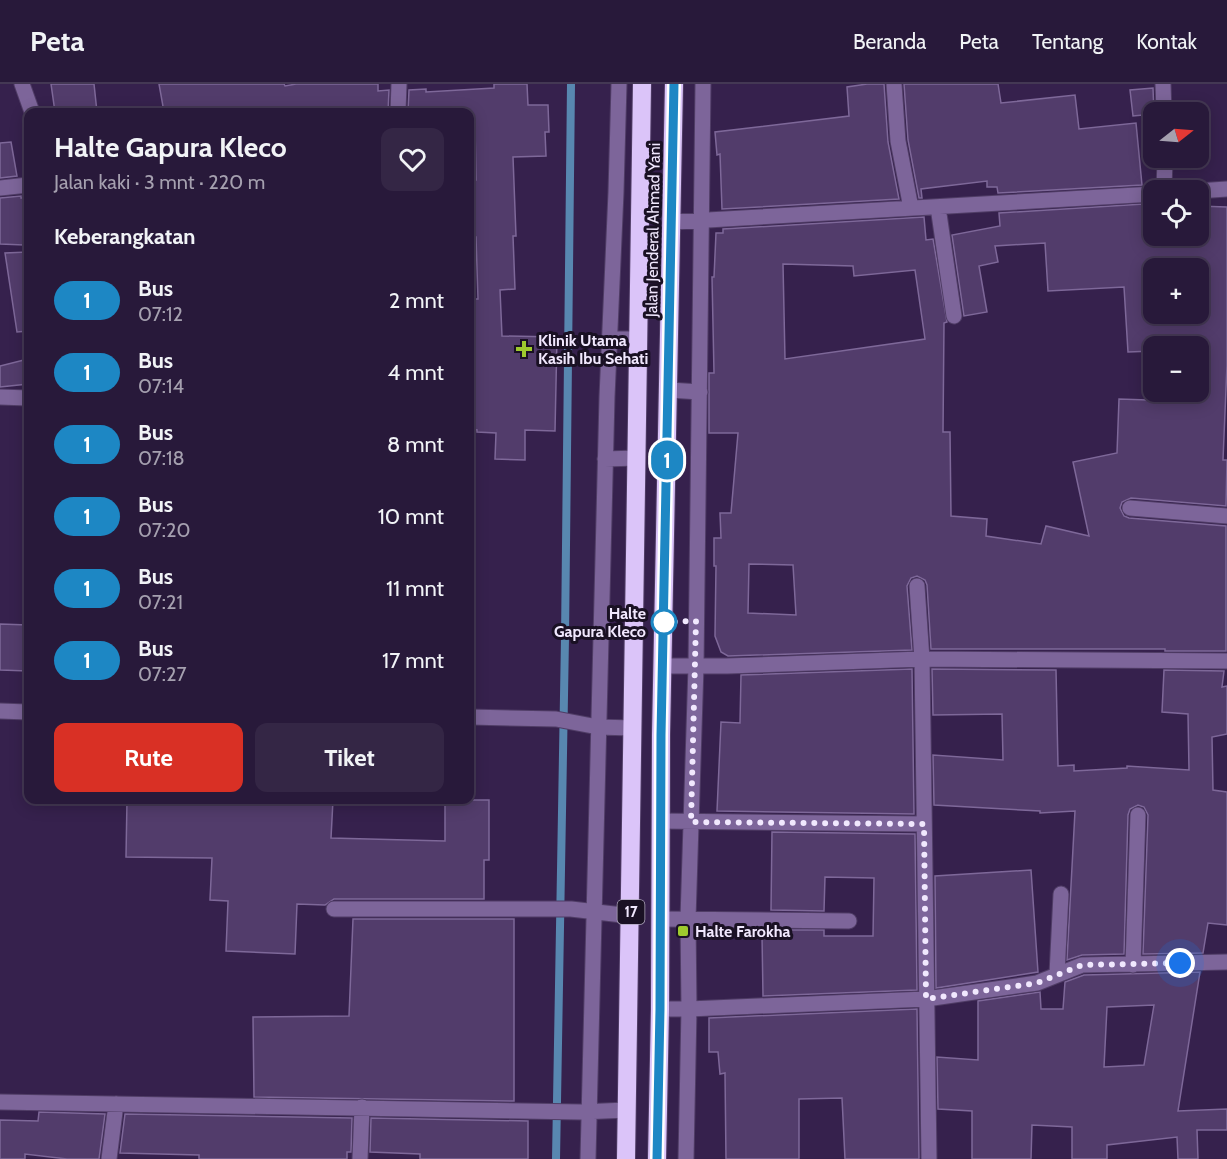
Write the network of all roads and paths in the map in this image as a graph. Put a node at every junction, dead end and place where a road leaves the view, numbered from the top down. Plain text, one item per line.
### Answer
1 (22, 84) edge
2 (399, 84) edge
3 (619, 84) edge
4 (642, 84) edge
5 (674, 84) edge
6 (702, 84) edge
7 (894, 84) edge
8 (1163, 84) edge
9 (1164, 102) edge
10 (31, 108) edge
11 (398, 108) edge
12 (24, 185) edge
13 (0, 188) edge
14 (1227, 189) edge
15 (1209, 190) edge
16 (616, 192) junction
17 (641, 192) junction
18 (1143, 195) edge
19 (938, 207) junction
20 (911, 208) junction
21 (702, 221) junction
22 (673, 222) junction
23 (954, 316) dead end
24 (609, 339) junction
25 (639, 339) junction
26 (669, 390) junction
27 (700, 393) junction
28 (0, 397) edge
29 (24, 398) edge
30 (637, 458) junction
31 (606, 459) junction
32 (1130, 508) dead end
33 (1227, 516) edge
34 (917, 586) dead end
35 (922, 659) junction
36 (1227, 661) edge
37 (663, 666) junction
38 (696, 666) junction
39 (0, 711) edge
40 (24, 712) edge
41 (474, 717) edge
42 (594, 726) junction
43 (632, 728) junction
44 (1138, 815) dead end
45 (660, 821) junction
46 (691, 822) junction
47 (924, 824) junction
48 (1061, 894) dead end
49 (334, 909) dead end
50 (595, 911) junction
51 (631, 916) junction
52 (660, 919) junction
53 (688, 919) junction
54 (849, 921) dead end
55 (1227, 962) edge
56 (1133, 965) junction
57 (1057, 974) junction
58 (926, 999) junction
59 (660, 1009) junction
60 (689, 1010) junction
61 (0, 1101) edge
62 (116, 1104) junction
63 (362, 1107) junction
64 (627, 1110) junction
65 (589, 1112) junction
66 (109, 1159) edge
67 (360, 1159) edge
68 (588, 1159) edge
69 (626, 1159) edge
70 (657, 1159) edge
71 (686, 1159) edge
72 (928, 1159) edge

1 - 10 street
2 - 11 street
3 - 16 street
4 - 17 highway, Jalan Jenderal Ahmad Yani / 17
5 - 22 highway, Jalan Jenderal Ahmad Yani / 17
6 - 21 street
7 - 20 street
8 - 9 street
12 - 13 street
14 - 15 street
16 - 17 street
16 - 24 street
17 - 25 highway, Jalan Jenderal Ahmad Yani / 17
18 - 19 street
19 - 20 street
19 - 23 street
20 - 21 street
21 - 22 street
21 - 27 street
22 - 26 highway, Jalan Jenderal Ahmad Yani / 17
24 - 25 street
24 - 31 street
25 - 30 highway, Jalan Jenderal Ahmad Yani / 17
26 - 27 street
26 - 37 highway, Jalan Jenderal Ahmad Yani / 17
27 - 38 street
28 - 29 street
30 - 31 street
30 - 43 highway, Jalan Jenderal Ahmad Yani / 17
31 - 42 street
32 - 33 street
34 - 35 street
35 - 36 street
35 - 38 street
35 - 47 street
37 - 38 street
37 - 45 highway, 17
38 - 46 street
39 - 40 street
41 - 42 street
42 - 43 street
42 - 50 street
43 - 51 highway, 17
44 - 56 street
45 - 46 street
45 - 52 highway, 17
46 - 47 street
46 - 53 street
47 - 58 street
48 - 57 street
49 - 50 street
50 - 51 street
50 - 65 street
51 - 64 highway, 17
52 - 53 street
52 - 59 highway, 17
53 - 54 street
53 - 60 street
55 - 56 street
56 - 57 street
57 - 58 street
58 - 60 street
58 - 72 street
59 - 60 street
59 - 70 highway, 17
60 - 71 street
61 - 62 street
62 - 63 street
62 - 66 street
63 - 65 street
63 - 67 street
64 - 65 street
64 - 69 highway, 17
65 - 68 street

